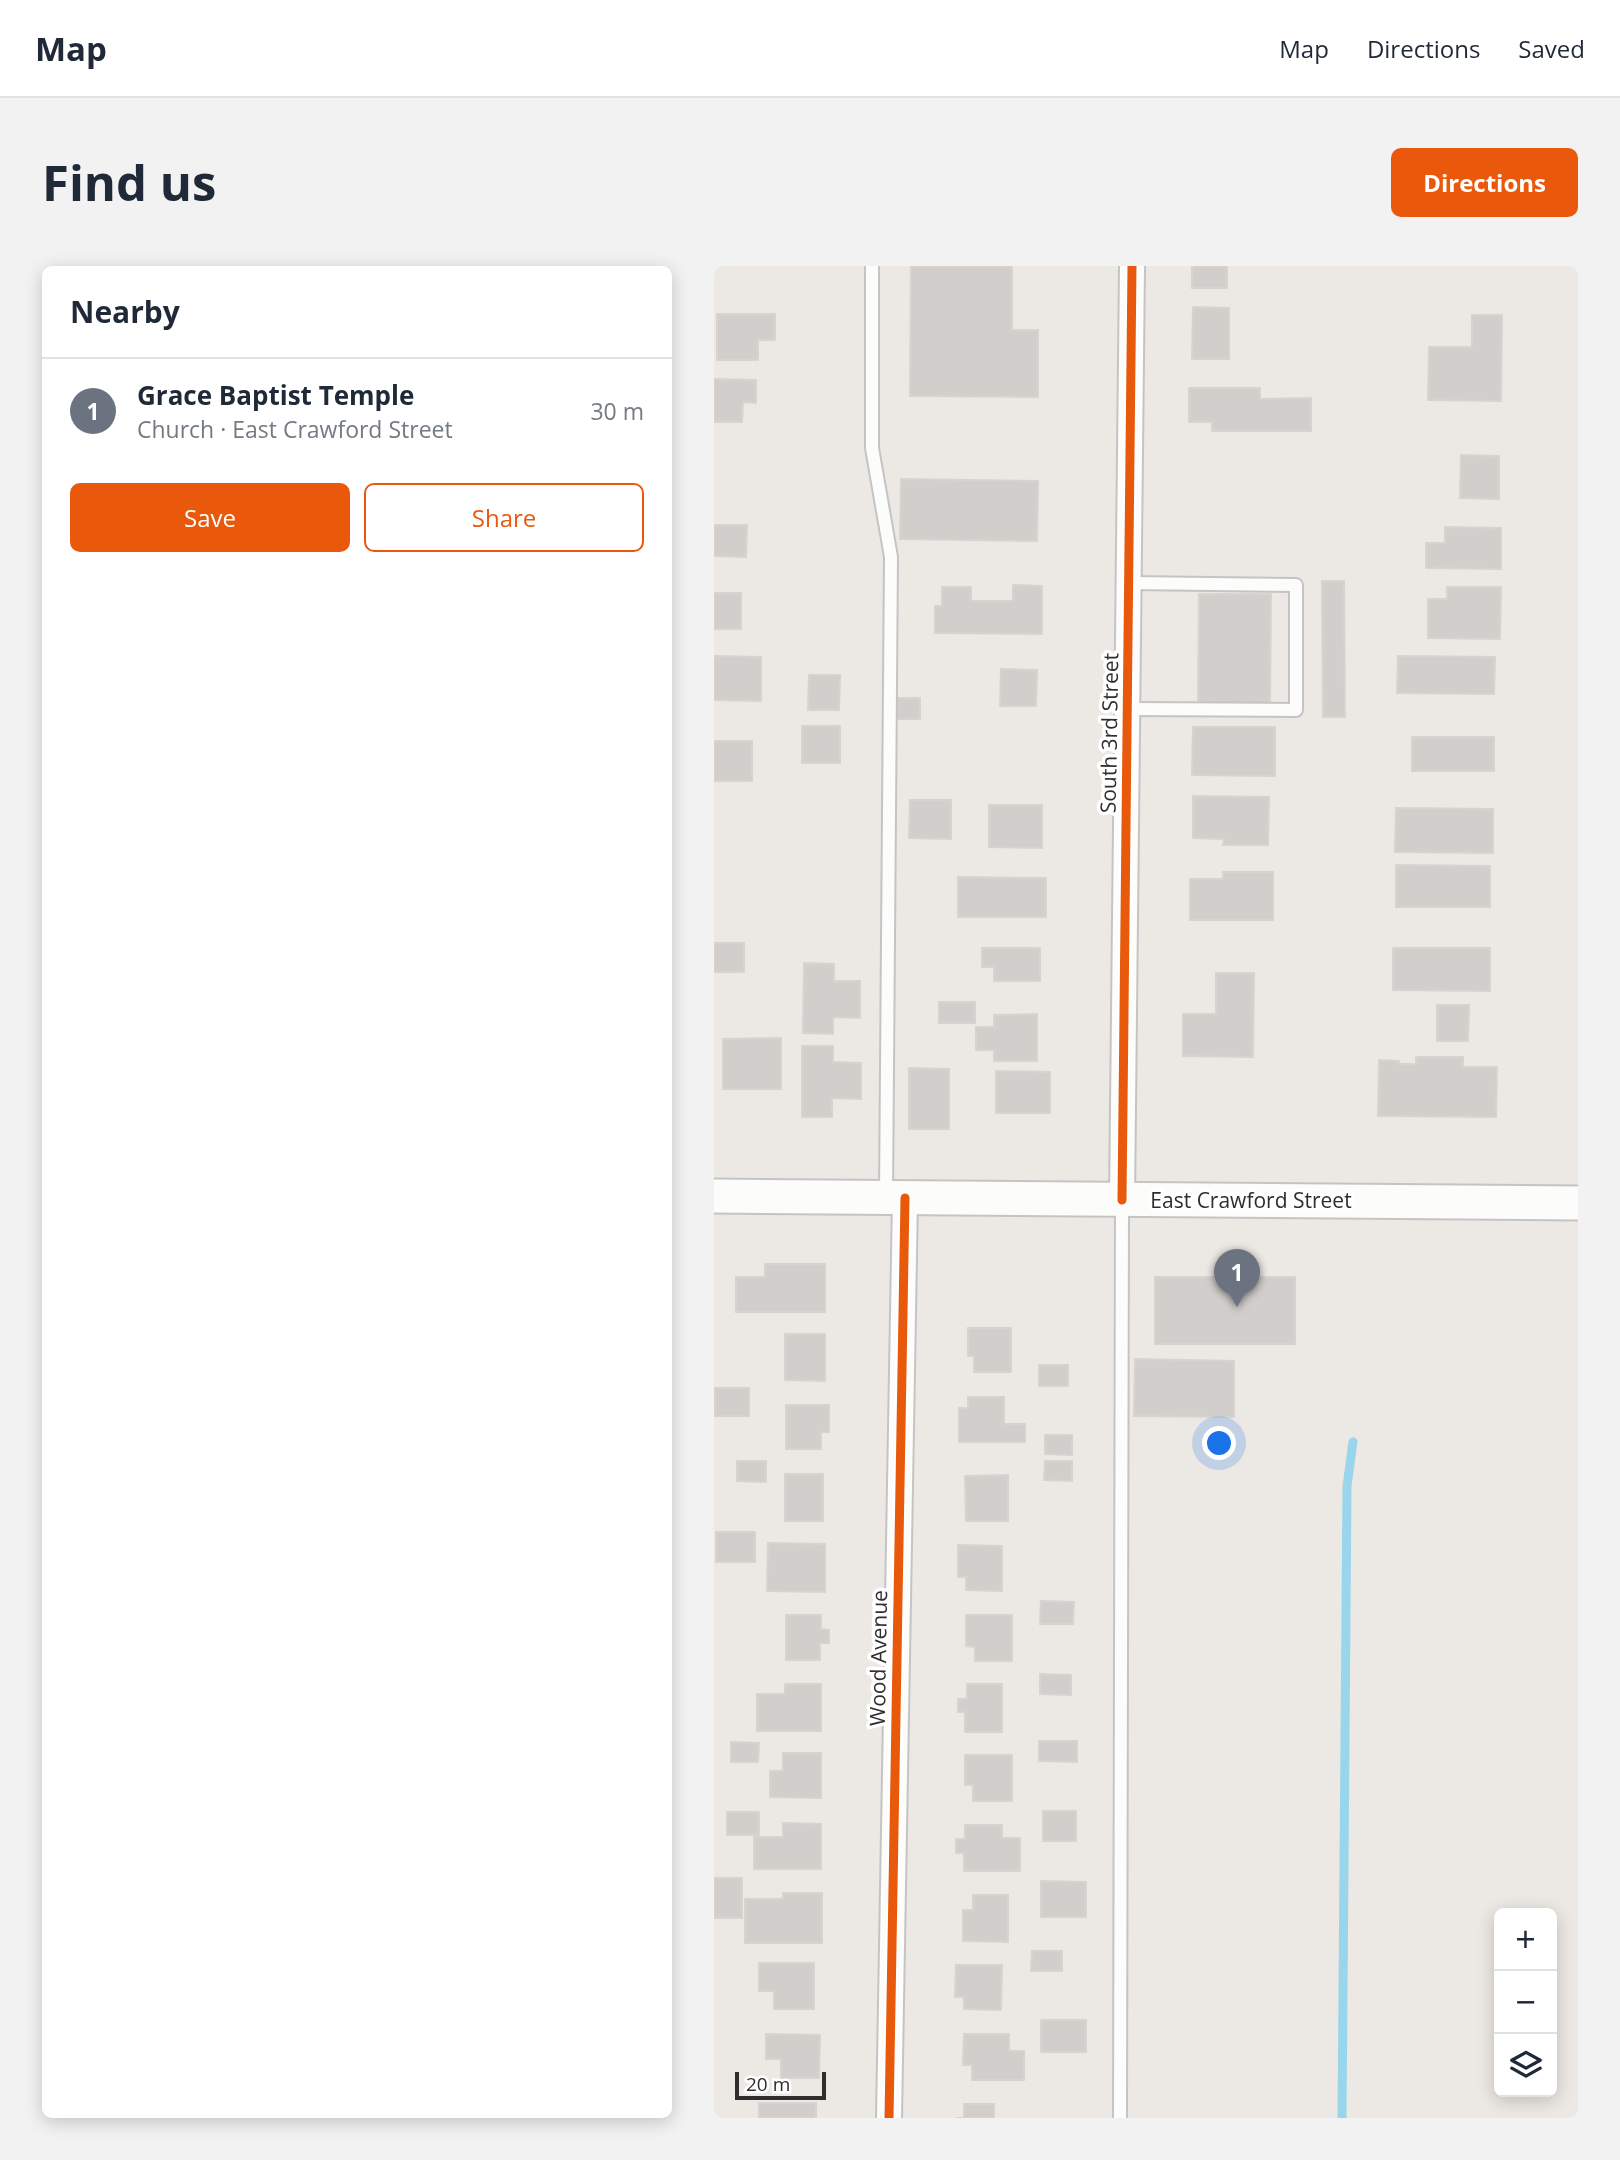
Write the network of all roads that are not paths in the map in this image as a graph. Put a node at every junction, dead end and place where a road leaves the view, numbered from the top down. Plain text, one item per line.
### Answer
1 (872, 266) edge
2 (1132, 266) edge
3 (1129, 583) junction
4 (1128, 709) junction
5 (714, 1196) edge
6 (895, 1198) junction
7 (1122, 1200) junction
8 (1578, 1203) edge
9 (889, 2118) edge
10 (1120, 2118) edge

1 - 6 lane
2 - 3 street, South 3rd Street
3 - 4 street, South 3rd Street
3 - 4 lane
4 - 7 street, South 3rd Street
5 - 6 main road, East Crawford Street
6 - 7 main road, East Crawford Street
6 - 9 street, Wood Avenue
7 - 8 main road, East Crawford Street
7 - 10 lane

